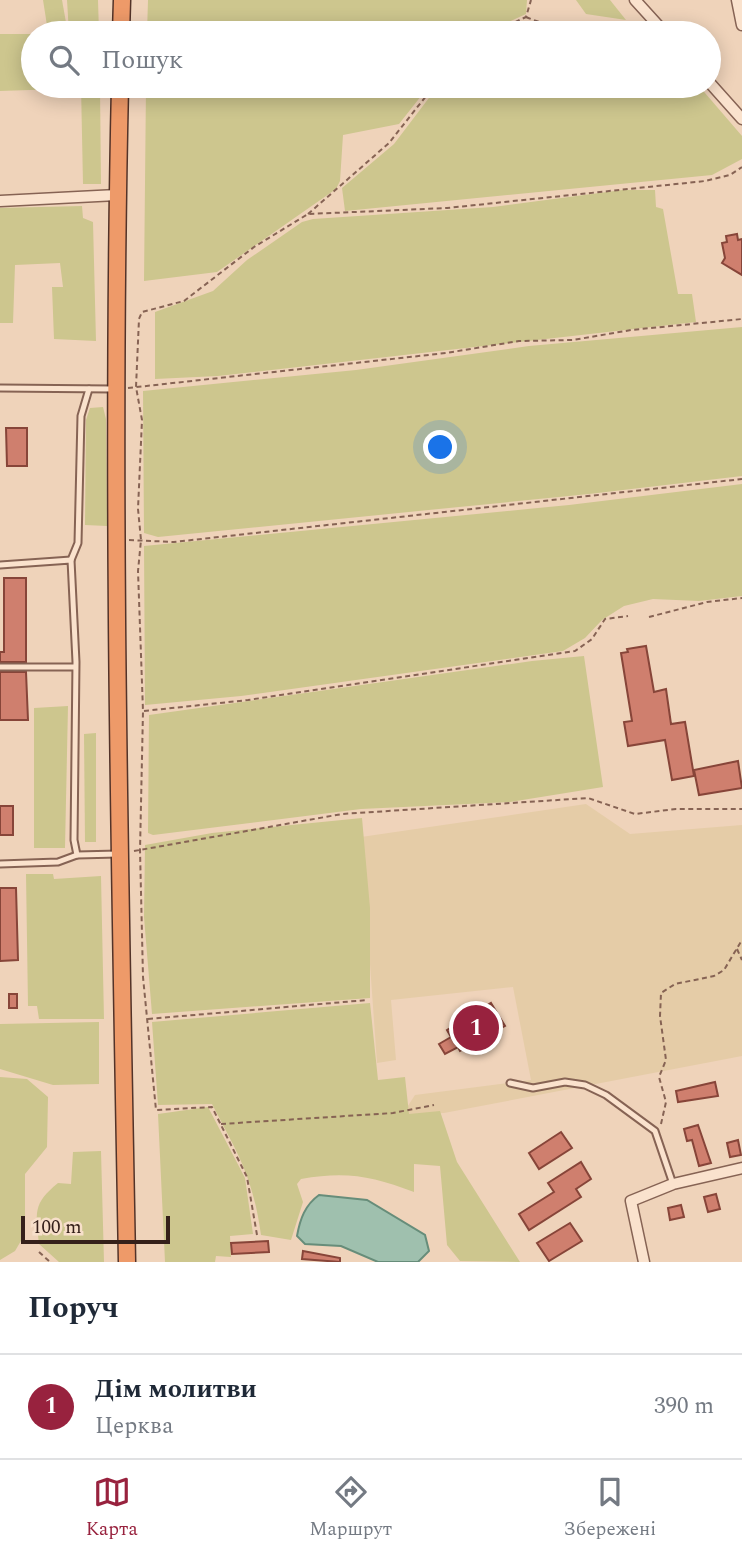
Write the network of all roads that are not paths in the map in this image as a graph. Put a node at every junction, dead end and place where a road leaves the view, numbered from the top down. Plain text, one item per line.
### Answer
1 (122, 0) edge
2 (635, 0) edge
3 (737, 0) edge
4 (121, 21) edge
5 (653, 21) edge
6 (742, 25) edge
7 (721, 95) edge
8 (120, 98) edge
9 (742, 119) edge
10 (117, 195) junction
11 (0, 201) edge
12 (0, 388) edge
13 (89, 389) junction
14 (117, 389) junction
15 (71, 559) junction
16 (0, 565) edge
17 (0, 667) edge
18 (75, 667) junction
19 (119, 854) junction
20 (77, 855) junction
21 (0, 864) edge
22 (509, 1083) dead end
23 (742, 1168) edge
24 (673, 1184) junction
25 (127, 1262) edge
26 (643, 1262) edge

1 - 4 highway
2 - 5 street
3 - 6 street
7 - 9 street
8 - 10 highway
10 - 11 street
10 - 14 highway
12 - 13 lane
13 - 14 lane
13 - 15 lane
14 - 19 highway
15 - 16 lane
15 - 18 lane
17 - 18 lane
18 - 20 lane
19 - 20 lane
19 - 25 highway
20 - 21 lane
22 - 24 lane
23 - 24 street
24 - 26 street

